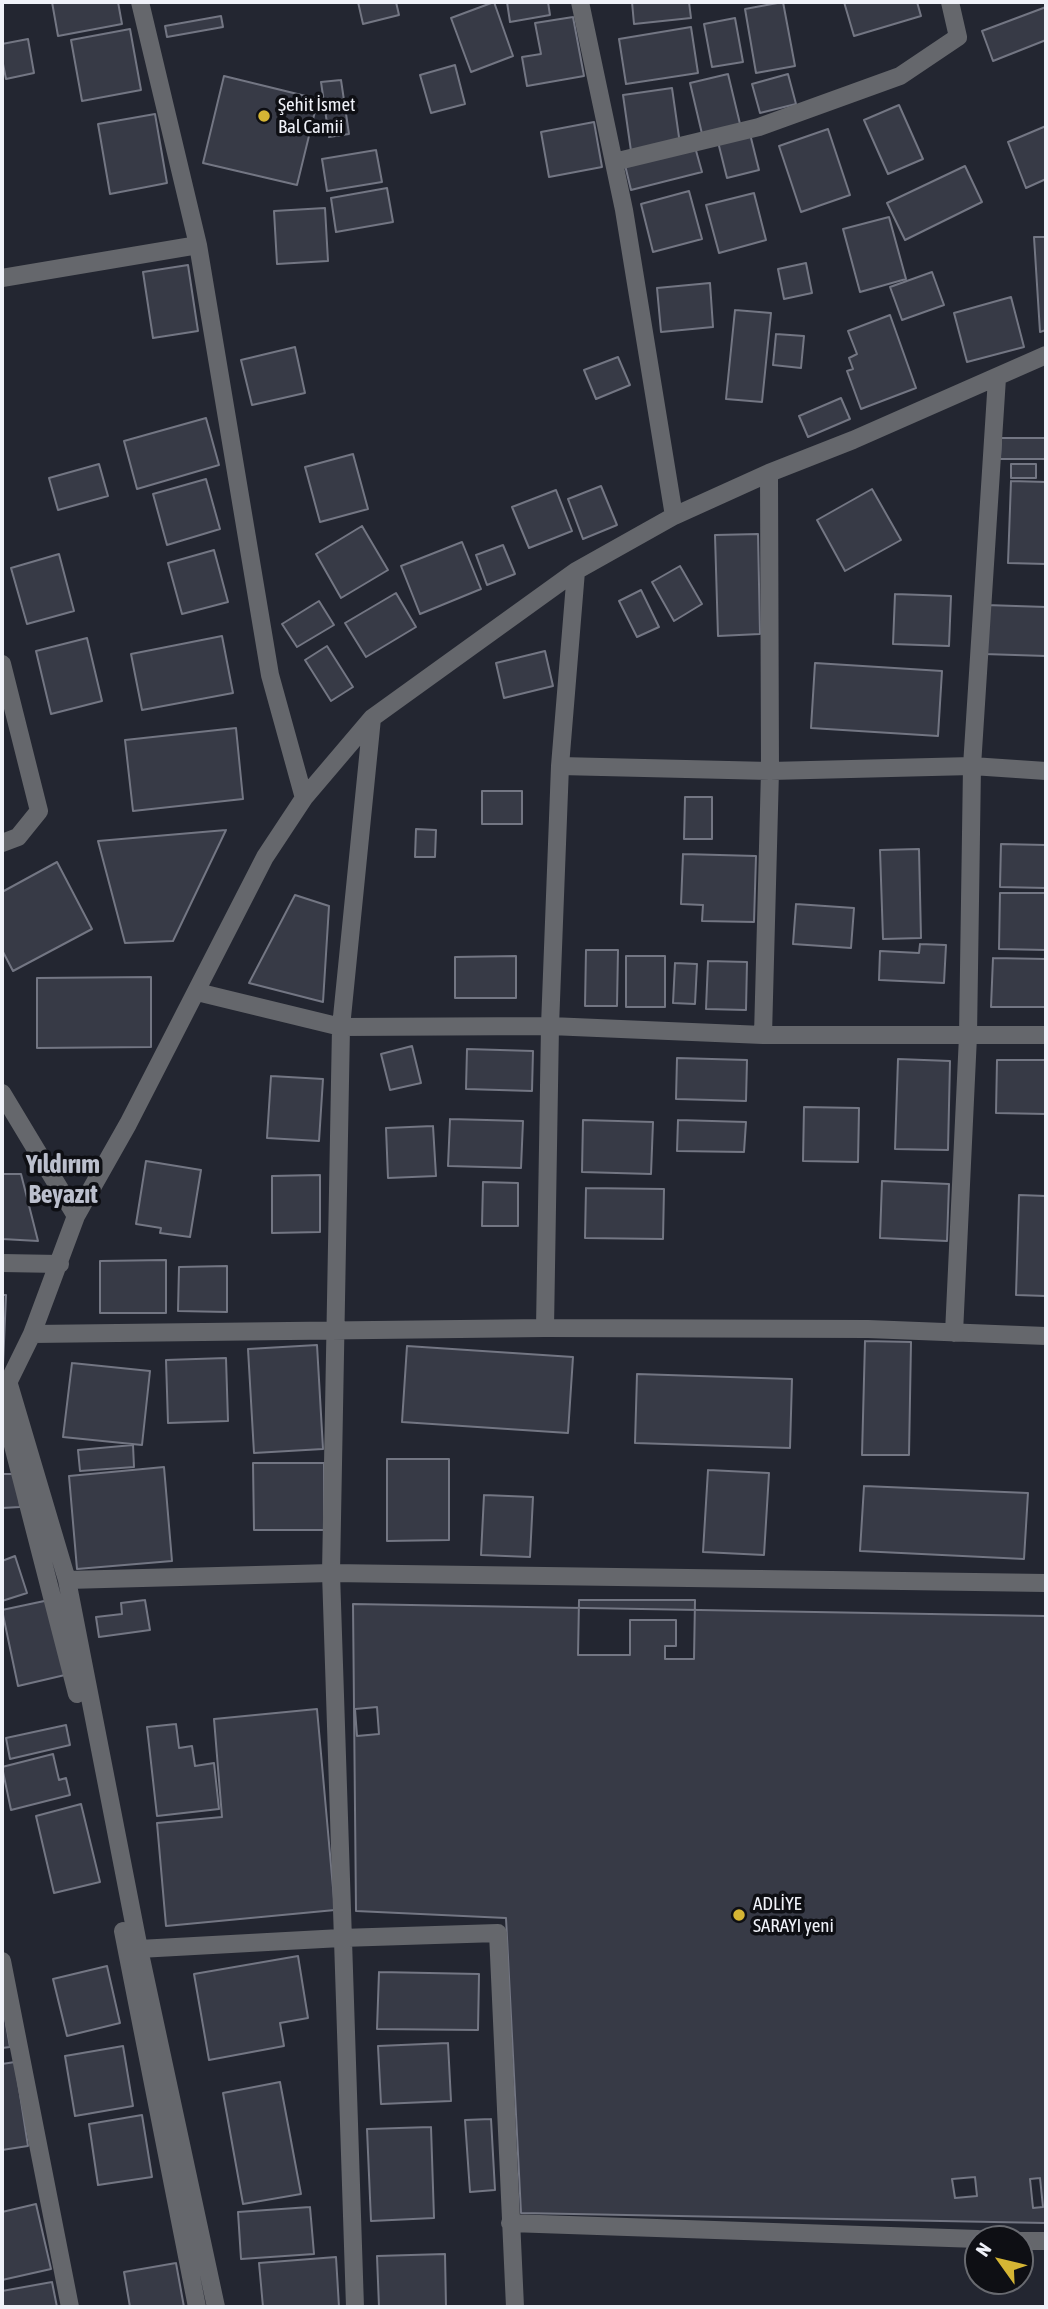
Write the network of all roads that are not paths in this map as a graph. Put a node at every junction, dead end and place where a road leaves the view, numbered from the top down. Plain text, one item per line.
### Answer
1 (140, 2) edge
2 (580, 2) edge
3 (950, 2) edge
4 (614, 163) junction
5 (198, 245) junction
6 (2, 278) edge
7 (1046, 355) edge
8 (997, 378) junction
9 (769, 473) junction
10 (674, 516) junction
11 (576, 571) junction
12 (2, 664) edge
13 (372, 718) junction
14 (560, 766) junction
15 (972, 766) junction
16 (770, 771) junction
17 (1046, 771) edge
18 (304, 798) junction
19 (2, 843) edge
20 (197, 992) junction
21 (550, 1026) junction
22 (341, 1027) junction
23 (763, 1035) junction
24 (968, 1035) junction
25 (1046, 1035) edge
26 (2, 1093) edge
27 (76, 1216) junction
28 (2, 1263) edge
29 (60, 1264) junction
30 (545, 1328) junction
31 (337, 1331) junction
32 (954, 1333) junction
33 (32, 1334) junction
34 (1046, 1336) edge
35 (4, 1385) edge
36 (2, 1403) edge
37 (331, 1573) junction
38 (67, 1580) junction
39 (1046, 1583) edge
40 (341, 1938) junction
41 (139, 1949) junction
42 (2, 1961) edge
43 (510, 2223) junction
44 (964, 2239) edge
45 (70, 2307) edge
46 (197, 2307) edge
47 (216, 2307) edge
48 (355, 2307) edge
49 (515, 2307) edge

1 - 5 street
2 - 4 street
3 - 4 street
4 - 10 street
5 - 6 street
5 - 18 street
7 - 8 street
8 - 9 street
8 - 15 street
9 - 10 street
9 - 16 street
10 - 11 street
11 - 13 street
11 - 14 street
12 - 19 street
13 - 18 street
13 - 22 street
14 - 16 street
14 - 21 street
15 - 16 street
15 - 17 street
15 - 24 street
16 - 23 street
18 - 20 street
20 - 22 street
20 - 27 street
21 - 22 street
21 - 23 street
21 - 30 street
22 - 31 street
23 - 24 street
24 - 25 street
24 - 32 street
26 - 27 street
27 - 29 street
28 - 29 street
29 - 33 street
30 - 31 street
30 - 32 street
31 - 33 street
31 - 37 street
32 - 34 street
33 - 35 street
35 - 38 street
36 - 46 street
37 - 38 street
37 - 39 street
37 - 40 street
38 - 41 street
40 - 41 street
40 - 43 street
40 - 48 street
41 - 47 street
42 - 45 street
43 - 44 street
43 - 49 street

